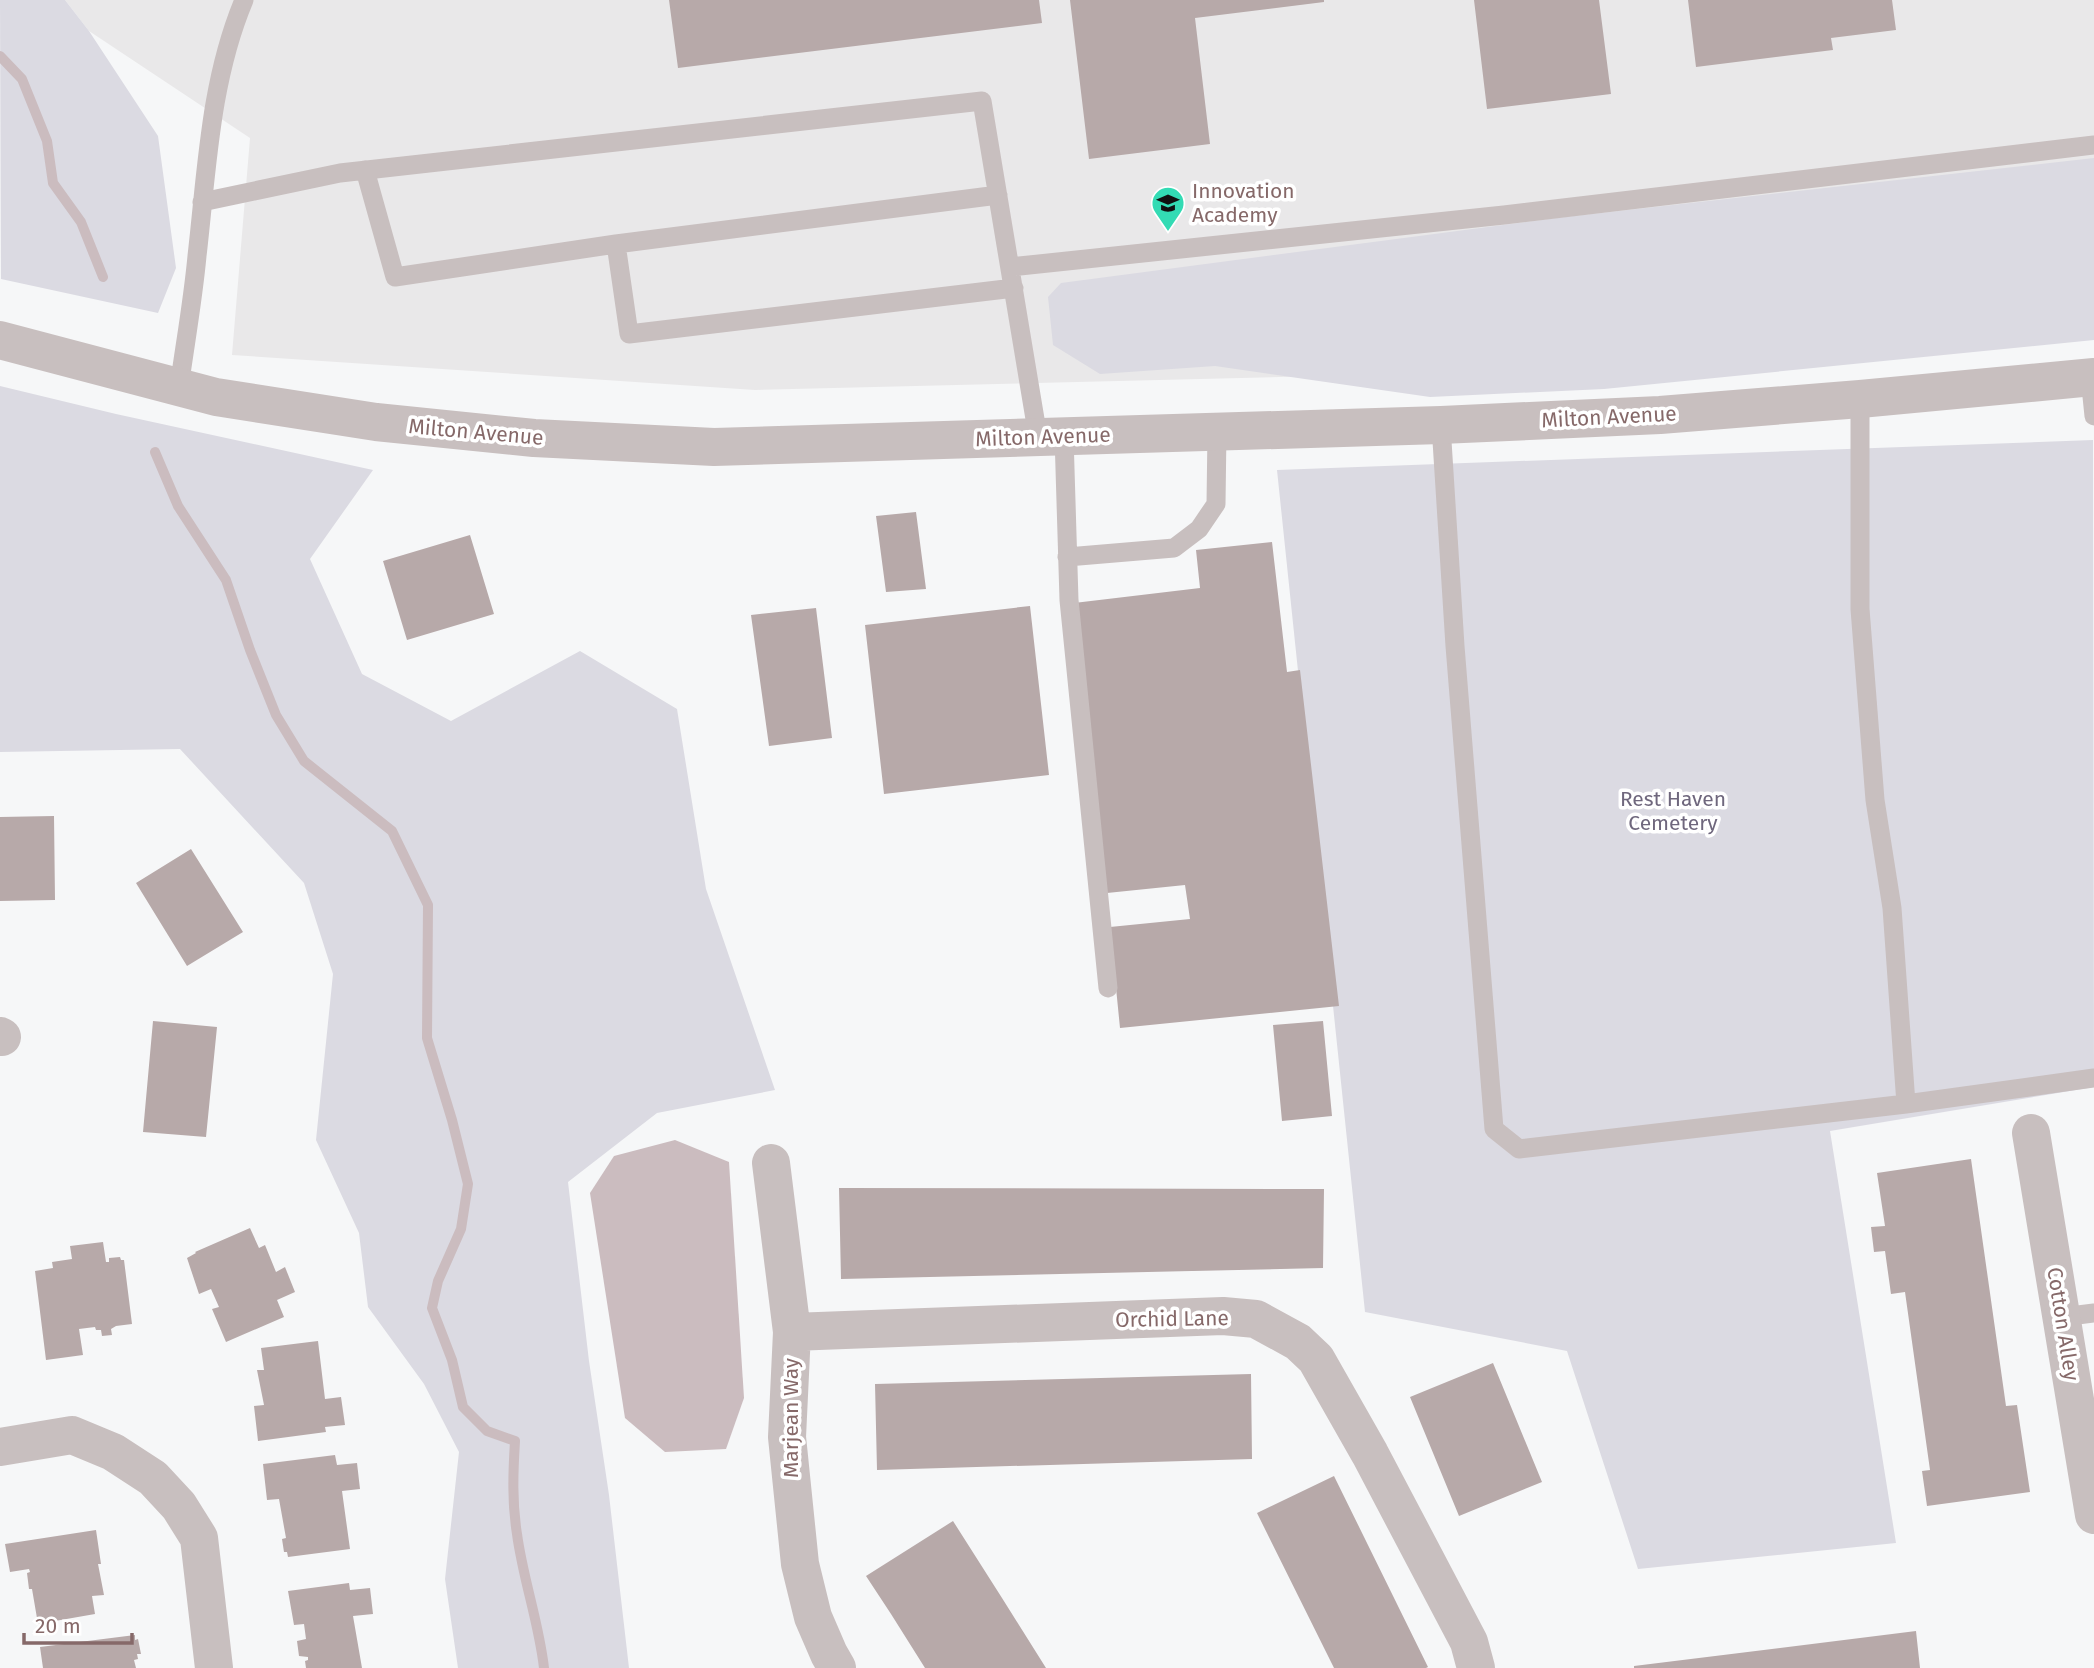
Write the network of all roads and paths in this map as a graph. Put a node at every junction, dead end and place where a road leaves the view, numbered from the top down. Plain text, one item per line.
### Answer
1 (244, 0) edge
2 (2094, 145) edge
3 (365, 170) junction
4 (998, 195) junction
5 (202, 202) junction
6 (616, 244) junction
7 (1010, 267) junction
8 (1014, 288) junction
9 (0, 340) edge
10 (2092, 377) edge
11 (179, 388) junction
12 (1860, 399) junction
13 (2094, 416) edge
14 (1441, 425) junction
15 (1217, 431) junction
16 (1051, 436) junction
17 (1067, 556) junction
18 (1108, 988) dead end
19 (2094, 1078) edge
20 (1906, 1104) junction
21 (2031, 1133) dead end
22 (771, 1163) dead end
23 (2078, 1315) edge
24 (792, 1332) junction
25 (0, 1447) edge
26 (2094, 1515) edge
27 (214, 1668) edge
28 (837, 1668) edge
29 (1476, 1668) edge

1 - 5 lane
2 - 7 lane
3 - 4 lane
3 - 5 lane
3 - 6 lane
4 - 6 lane
4 - 7 lane
5 - 11 lane
6 - 8 lane
7 - 8 lane
8 - 16 lane
9 - 11 street, Milton Avenue
10 - 12 street, Milton Avenue
10 - 13 lane
11 - 16 street, Milton Avenue
12 - 14 street, Milton Avenue
12 - 20 lane
14 - 15 street, Milton Avenue
14 - 20 lane
15 - 16 street, Milton Avenue
15 - 17 lane
16 - 17 lane
17 - 18 lane
19 - 20 lane
21 - 23 street, Cotton Alley
22 - 24 street, Marjean Way
23 - 26 street, Cotton Alley
24 - 28 street, Marjean Way
24 - 29 street, Orchid Lane
25 - 27 street

